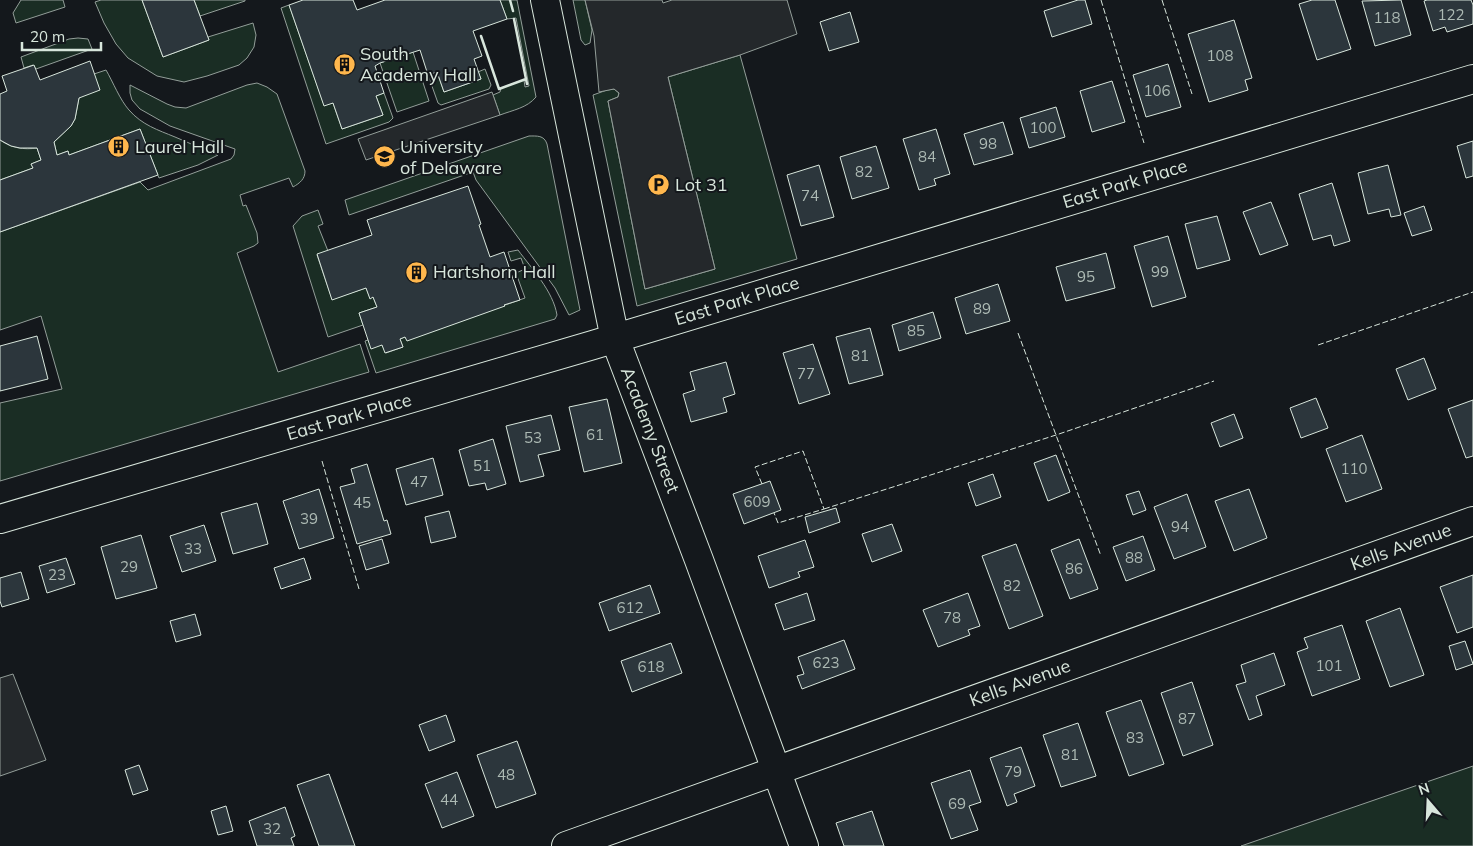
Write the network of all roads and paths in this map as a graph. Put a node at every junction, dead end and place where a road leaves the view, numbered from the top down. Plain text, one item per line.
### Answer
1 (545, 0) edge
2 (1473, 78) edge
3 (615, 339) junction
4 (0, 519) edge
5 (1473, 521) edge
6 (778, 770) junction
7 (566, 846) edge
8 (804, 846) edge

1 - 3 street, Academy Street
2 - 3 street, East Park Place
3 - 4 street, East Park Place
3 - 6 street, Academy Street
5 - 6 street, Kells Avenue
6 - 7 street, Kells Avenue
6 - 8 street, Academy Street

